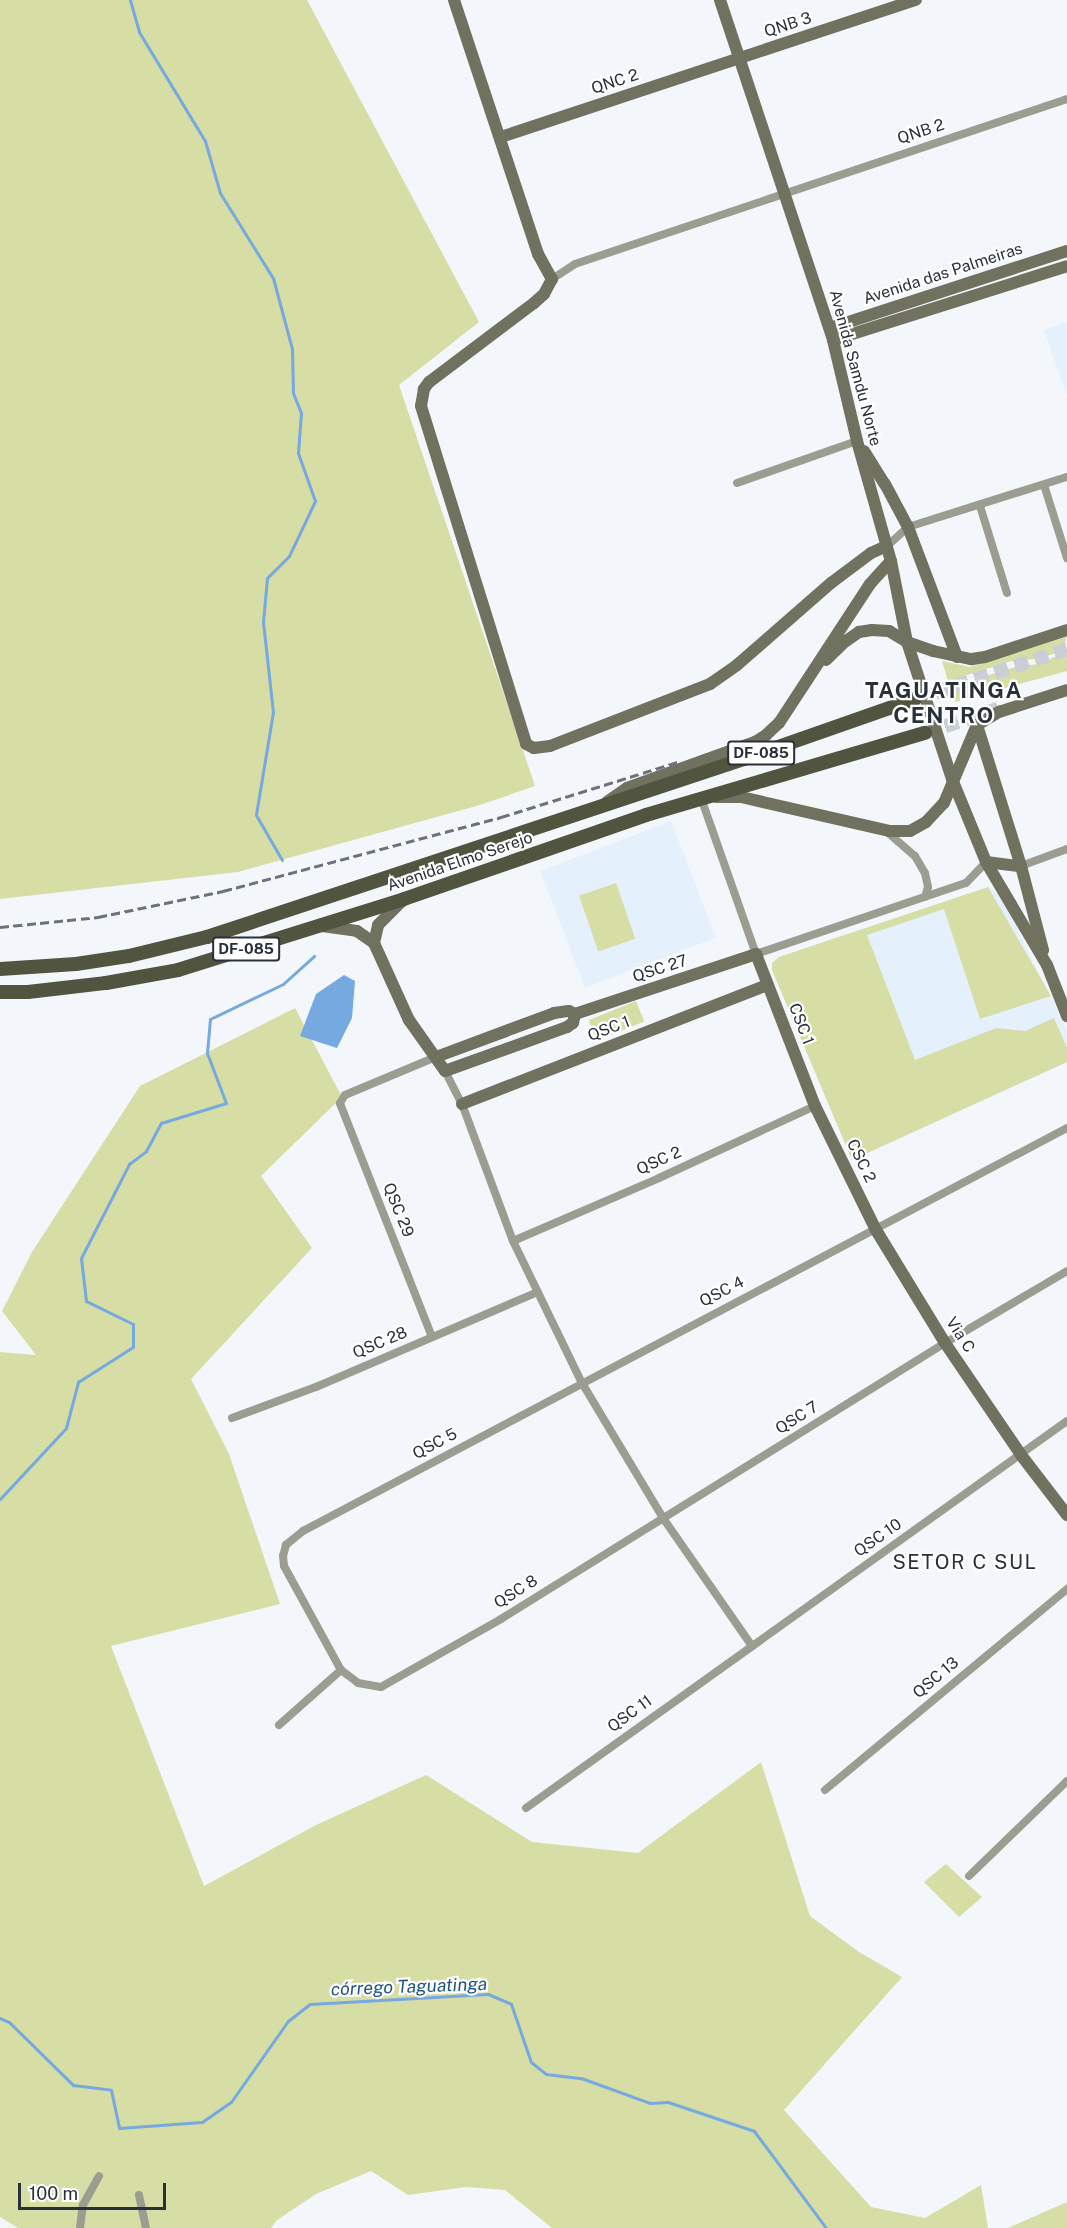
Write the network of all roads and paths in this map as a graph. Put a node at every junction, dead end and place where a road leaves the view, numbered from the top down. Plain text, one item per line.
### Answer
1 (455, 0) edge
2 (720, 0) edge
3 (916, 0) edge
4 (739, 59) junction
5 (1067, 99) edge
6 (501, 137) junction
7 (784, 193) junction
8 (1067, 251) edge
9 (1067, 266) edge
10 (552, 279) junction
11 (981, 287) junction
12 (832, 334) junction
13 (857, 441) junction
14 (1067, 477) edge
15 (736, 483) dead end
16 (1044, 485) junction
17 (980, 506) junction
18 (908, 527) junction
19 (887, 546) junction
20 (1067, 558) edge
21 (891, 561) junction
22 (1007, 593) dead end
23 (1067, 630) edge
24 (907, 642) junction
25 (957, 657) junction
26 (809, 675) junction
27 (1067, 690) edge
28 (915, 699) tunnel mouth
29 (977, 724) junction
30 (926, 733) tunnel mouth
31 (952, 780) junction
32 (701, 798) junction
33 (606, 802) junction
34 (886, 831) junction
35 (1067, 849) edge
36 (986, 862) junction
37 (1021, 866) junction
38 (925, 897) junction
39 (404, 900) junction
40 (322, 926) junction
41 (374, 943) junction
42 (756, 954) junction
43 (1047, 965) junction
44 (0, 969) edge
45 (768, 985) junction
46 (0, 992) edge
47 (1066, 1012) edge
48 (575, 1014) junction
49 (436, 1058) junction
50 (445, 1071) junction
51 (462, 1104) junction
52 (815, 1106) junction
53 (1067, 1128) edge
54 (876, 1230) junction
55 (513, 1241) junction
56 (1067, 1271) edge
57 (538, 1292) junction
58 (432, 1337) junction
59 (945, 1343) junction
60 (582, 1383) junction
61 (232, 1418) dead end
62 (1067, 1421) edge
63 (1021, 1455) junction
64 (1067, 1515) edge
65 (663, 1518) junction
66 (1067, 1589) edge
67 (752, 1646) junction
68 (341, 1670) junction
69 (279, 1725) dead end
70 (1067, 1781) edge
71 (825, 1790) dead end
72 (526, 1808) dead end
73 (969, 1876) dead end
74 (99, 2176) dead end
75 (139, 2195) dead end
76 (81, 2228) edge
77 (146, 2228) edge

1 - 6 street
2 - 4 street, Avenida Samdu Norte
3 - 4 street, QNB 3
4 - 6 street, QNC 2
4 - 7 street, Avenida Samdu Norte
5 - 7 street, QNB 2
6 - 10 street
7 - 10 street, QNB 2
7 - 12 street, Avenida Samdu Norte
8 - 11 street, Avenida das Palmeiras
9 - 11 street, Avenida das Palmeiras
10 - 19 street
11 - 12 street, Avenida das Palmeiras
12 - 13 street, Avenida Samdu Norte
13 - 15 street
13 - 18 street
13 - 19 street, Avenida Samdu Norte
14 - 16 street
16 - 17 street
16 - 20 street
17 - 18 street
17 - 22 street
18 - 19 street
18 - 25 street
19 - 21 street, Avenida Samdu Norte
21 - 24 street, Avenida Samdu Norte
21 - 26 street
23 - 25 street
24 - 25 street
24 - 26 street
24 - 31 street, Avenida Samdu Norte
26 - 33 street
27 - 29 street
28 - 33 main road, Avenida Elmo Serejo / DF-085
29 - 31 street
29 - 37 street
30 - 32 main road, Avenida Elmo Serejo / DF-085
31 - 34 street
31 - 36 street, Avenida Samdu Norte
32 - 34 street
32 - 39 main road, Avenida Elmo Serejo / DF-085
32 - 42 street
33 - 44 main road, Avenida Elmo Serejo / DF-085
34 - 38 street
35 - 37 street
36 - 37 street
36 - 38 street
36 - 43 street, Avenida Samdu Norte
37 - 43 street
38 - 42 street
39 - 40 main road, Avenida Elmo Serejo / DF-085
39 - 41 street
40 - 41 street
40 - 46 main road, Avenida Elmo Serejo / DF-085
41 - 49 street
42 - 45 street, CSC 1
42 - 48 street, QSC 27
43 - 47 street
45 - 51 street, QSC 1
45 - 52 street, CSC 1
48 - 49 street, QSC 27
48 - 50 street, QSC 27
49 - 50 street
49 - 58 street, QSC 29
50 - 51 street
51 - 55 street
52 - 54 street, CSC 2
52 - 55 street, QSC 2
53 - 54 street, QSC 4
54 - 59 street, Via C
54 - 60 street, QSC 4
55 - 57 street
56 - 59 street, QSC 7
57 - 58 street, QSC 28
57 - 60 street
58 - 61 street, QSC 28
59 - 63 street, Via C
59 - 65 street, QSC 7
60 - 65 street
60 - 68 street, QSC 5
62 - 63 street, QSC 10
63 - 64 street
63 - 67 street, QSC 10
65 - 67 street
65 - 68 street, QSC 8
66 - 71 street, QSC 13
67 - 72 street, QSC 11
68 - 69 street
70 - 73 street
74 - 76 street
75 - 77 street

